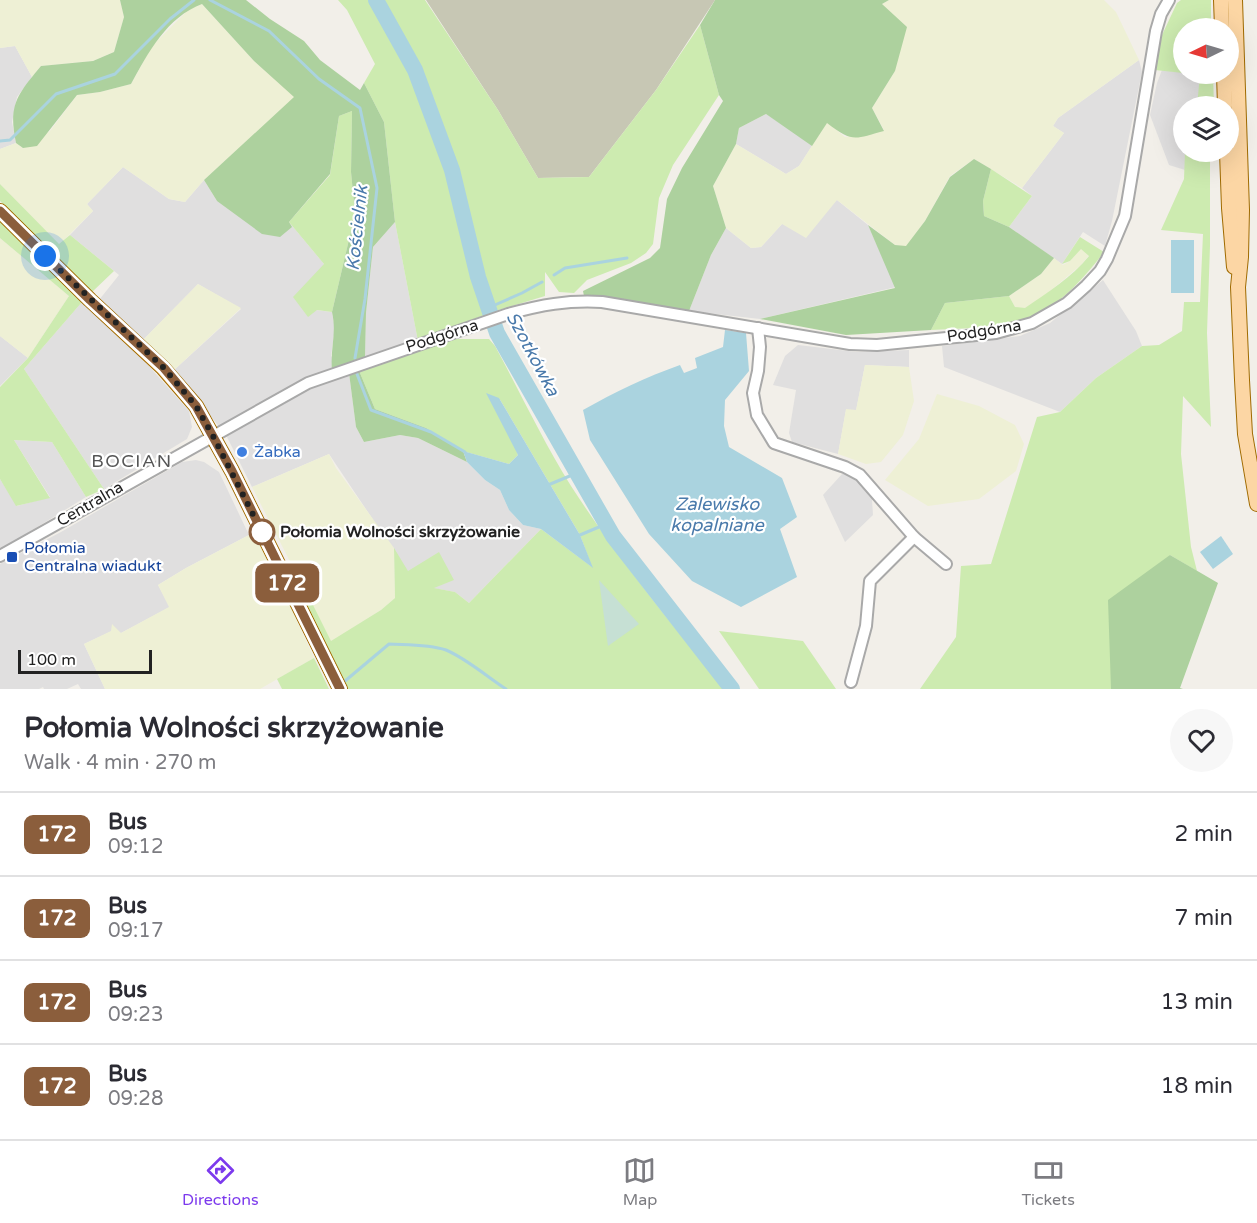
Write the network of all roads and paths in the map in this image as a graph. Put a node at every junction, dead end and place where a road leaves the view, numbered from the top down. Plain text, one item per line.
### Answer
1 (1169, 0) edge
2 (1221, 0) edge
3 (1235, 0) edge
4 (1222, 18) edge
5 (1228, 162) edge
6 (0, 211) edge
7 (1238, 287) junction
8 (758, 328) junction
9 (213, 436) junction
10 (1257, 504) edge
11 (914, 537) junction
12 (0, 556) edge
13 (946, 564) dead end
14 (851, 682) dead end
15 (340, 689) edge

1 - 8 street, Podgórna
2 - 4 main road
3 - 7 main road
5 - 7 main road
6 - 9 main road
7 - 10 main road
8 - 9 street, Podgórna
8 - 11 street
9 - 12 street, Centralna
9 - 15 main road
11 - 13 street
11 - 14 street

